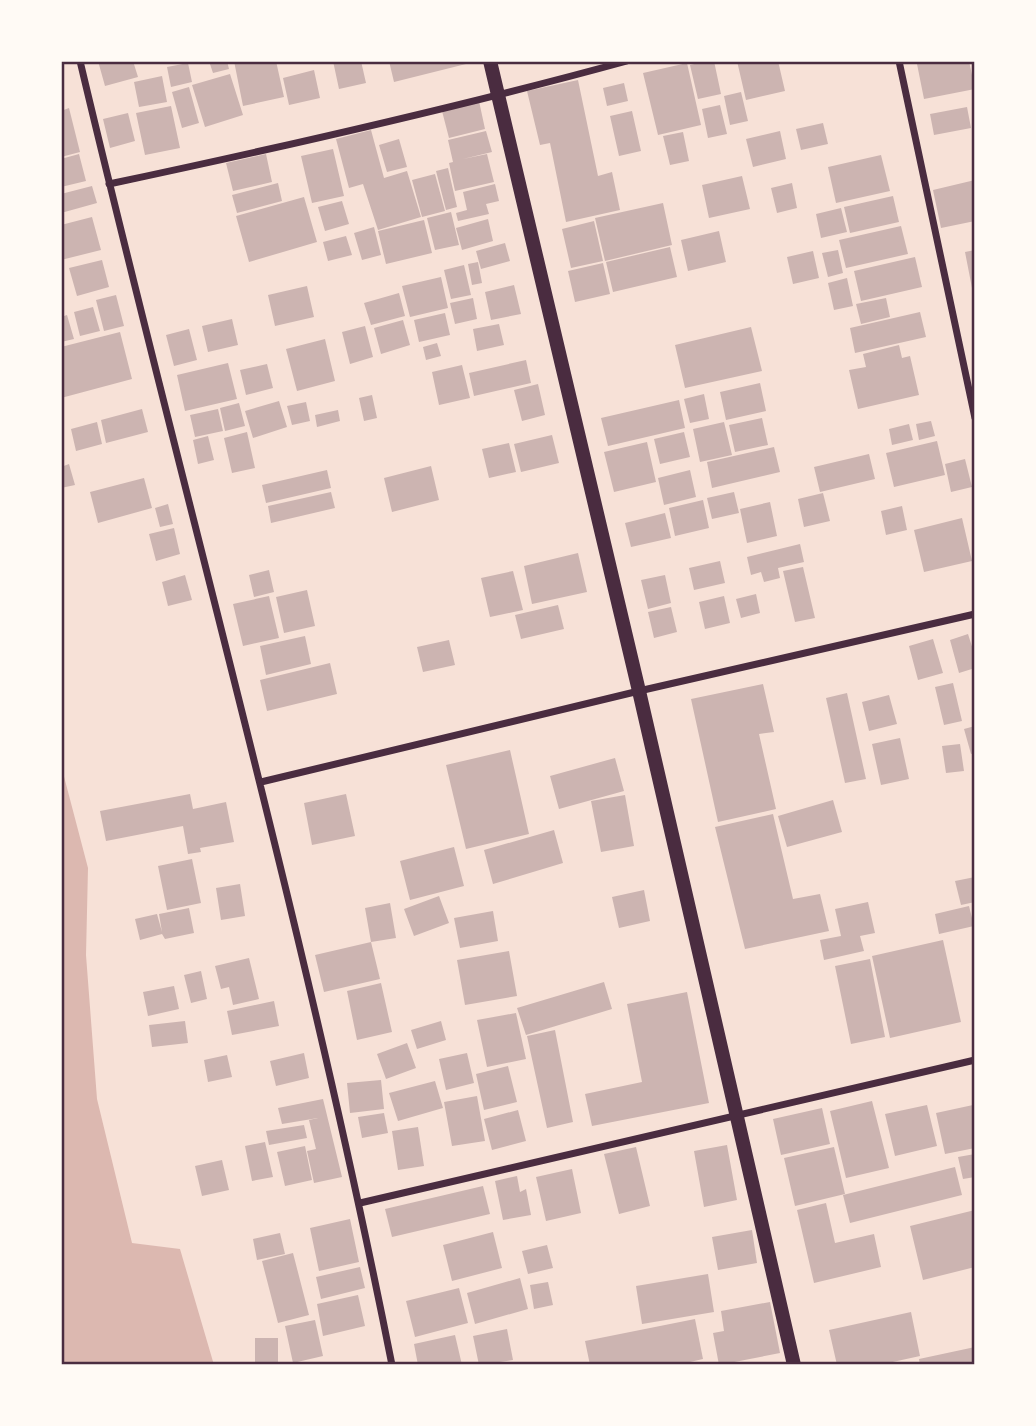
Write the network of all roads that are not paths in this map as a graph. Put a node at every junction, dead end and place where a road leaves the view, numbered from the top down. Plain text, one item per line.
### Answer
1 (80, 61) edge
2 (490, 61) edge
3 (627, 61) edge
4 (899, 61) edge
5 (497, 96) junction
6 (109, 184) junction
7 (975, 418) edge
8 (975, 614) edge
9 (639, 691) junction
10 (261, 782) junction
11 (975, 1060) edge
12 (738, 1114) junction
13 (360, 1203) junction
14 (392, 1365) edge
15 (794, 1365) edge

1 - 6 street
2 - 5 main road
3 - 5 street
4 - 7 street
5 - 6 street
5 - 9 main road
6 - 10 street
8 - 9 street
9 - 10 street
9 - 12 main road
10 - 13 street
11 - 12 street
12 - 13 street
12 - 15 main road
13 - 14 street

